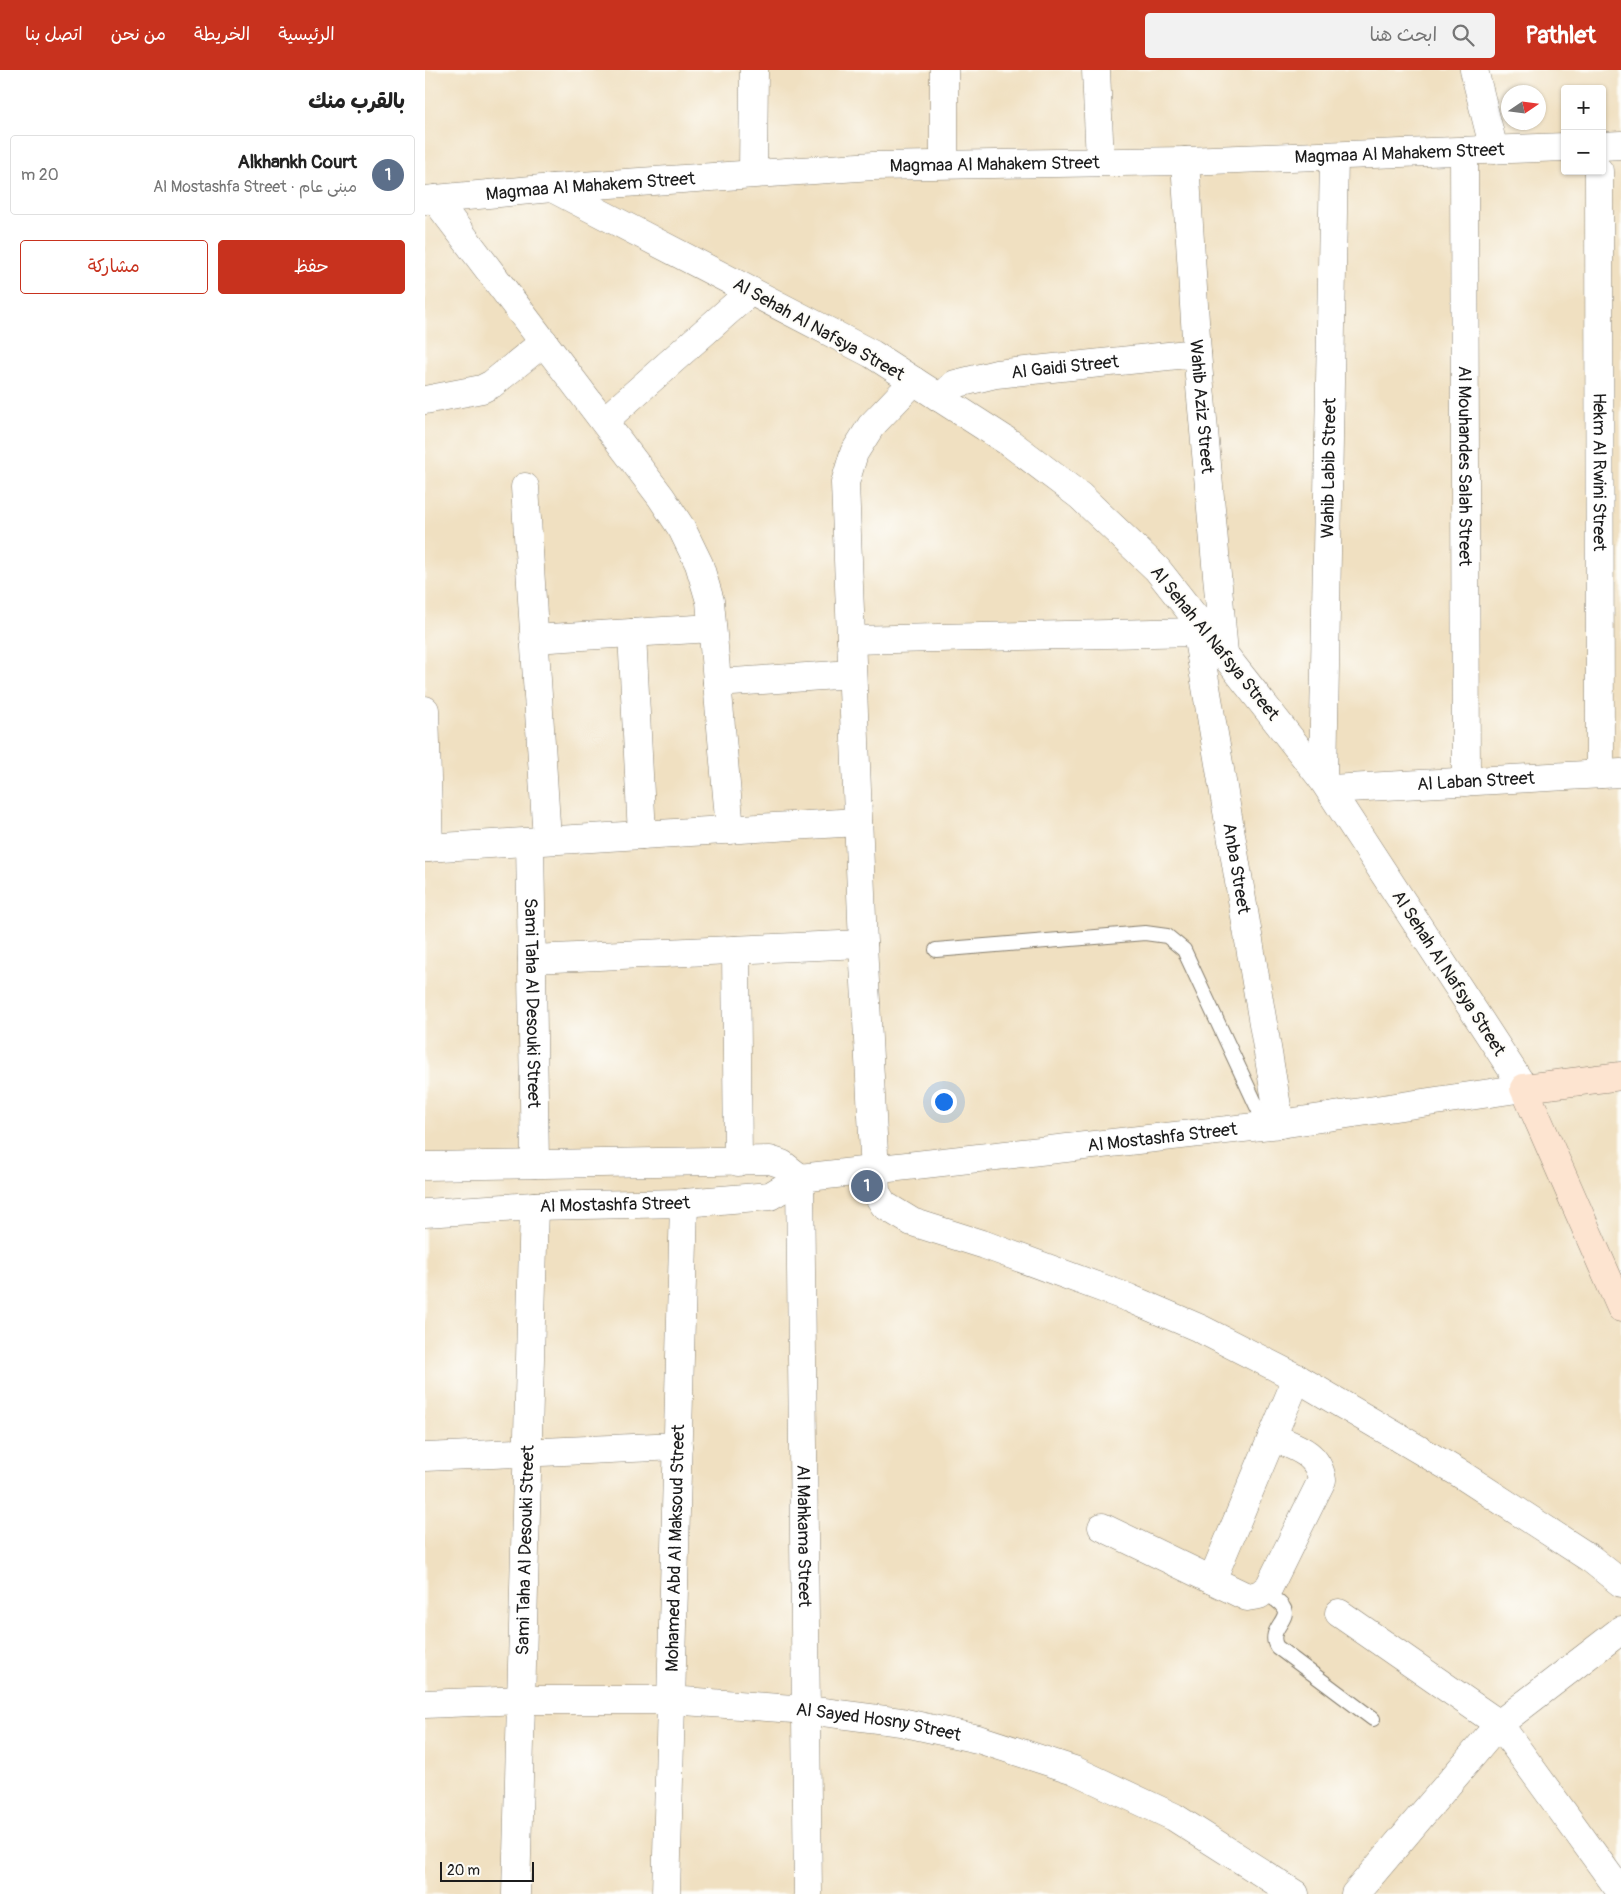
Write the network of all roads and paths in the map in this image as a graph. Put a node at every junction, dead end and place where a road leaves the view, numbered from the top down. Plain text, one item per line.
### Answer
1 (754, 70) edge
2 (944, 70) edge
3 (1096, 70) edge
4 (1474, 70) edge
5 (1621, 145) edge
6 (1606, 146) edge
7 (1561, 147) edge
8 (1494, 150) junction
9 (1464, 151) junction
10 (1334, 156) junction
11 (1185, 161) junction
12 (1100, 162) junction
13 (944, 164) junction
14 (753, 173) junction
15 (1599, 175) edge
16 (552, 188) junction
17 (430, 199) edge
18 (751, 291) junction
19 (544, 342) junction
20 (1197, 354) junction
21 (914, 381) junction
22 (940, 398) junction
23 (425, 400) edge
24 (604, 421) junction
25 (525, 487) dead end
26 (1195, 622) junction
27 (712, 628) junction
28 (632, 633) junction
29 (534, 640) junction
30 (851, 640) junction
31 (1224, 653) junction
32 (852, 674) junction
33 (717, 683) junction
34 (425, 710) edge
35 (1611, 774) edge
36 (1466, 782) junction
37 (1327, 785) junction
38 (858, 822) junction
39 (730, 830) junction
40 (643, 835) junction
41 (539, 841) junction
42 (427, 848) edge
43 (863, 944) junction
44 (736, 950) junction
45 (937, 950) dead end
46 (532, 959) junction
47 (1621, 1076) edge
48 (1524, 1088) junction
49 (1273, 1125) junction
50 (738, 1162) junction
51 (535, 1164) junction
52 (425, 1166) edge
53 (875, 1170) junction
54 (800, 1178) junction
55 (684, 1203) junction
56 (534, 1206) junction
57 (425, 1213) edge
58 (1621, 1308) edge
59 (1297, 1378) junction
60 (1272, 1437) junction
61 (677, 1446) junction
62 (528, 1452) junction
63 (425, 1457) edge
64 (1102, 1527) dead end
65 (1212, 1580) junction
66 (1621, 1583) edge
67 (1264, 1592) junction
68 (1339, 1612) dead end
69 (1621, 1630) edge
70 (521, 1700) junction
71 (670, 1700) junction
72 (425, 1704) edge
73 (807, 1710) junction
74 (1373, 1719) dead end
75 (1499, 1724) junction
76 (1621, 1892) edge
77 (516, 1894) edge
78 (666, 1894) edge
79 (808, 1894) edge
80 (1295, 1894) edge
81 (1355, 1894) edge

1 - 14 street
2 - 13 street
3 - 12 street
4 - 8 street
5 - 6 street
7 - 8 street, Magmaa Al Mahakem Street
8 - 9 street, Magmaa Al Mahakem Street
9 - 10 street, Magmaa Al Mahakem Street
9 - 36 street, Al Mouhandes Salah Street
10 - 11 street, Magmaa Al Mahakem Street
10 - 37 street, Wahib Labib Street
11 - 12 street, Magmaa Al Mahakem Street
11 - 20 street, Wahib Aziz Street
12 - 13 street, Magmaa Al Mahakem Street
13 - 14 street, Magmaa Al Mahakem Street
14 - 16 street, Magmaa Al Mahakem Street
15 - 35 street, Hekm Al Rwini Street
16 - 17 street, Magmaa Al Mahakem Street
16 - 18 street, Al Sehah Al Nafsya Street
17 - 19 street
18 - 21 street, Al Sehah Al Nafsya Street
18 - 24 street
19 - 23 street
19 - 24 street
20 - 22 street, Al Gaidi Street
20 - 31 street, Wahib Aziz Street
21 - 22 street, Al Sehah Al Nafsya Street
21 - 30 street
22 - 26 street, Al Sehah Al Nafsya Street
24 - 27 street
25 - 29 street, Sami Taha Al Desouki Street
26 - 30 street
26 - 31 street, Al Sehah Al Nafsya Street
26 - 49 street, Anba Street
27 - 28 street
27 - 33 street
28 - 29 street
28 - 40 street
29 - 41 street, Sami Taha Al Desouki Street
30 - 32 street
31 - 37 street, Al Sehah Al Nafsya Street
32 - 33 street
32 - 38 street
33 - 39 street
34 - 42 street
35 - 36 street, Al Laban Street
36 - 37 street, Al Laban Street
37 - 48 street, Al Sehah Al Nafsya Street
38 - 39 street
38 - 43 street
39 - 40 street
40 - 41 street
41 - 42 street
41 - 46 street, Sami Taha Al Desouki Street
43 - 44 street
43 - 53 street
44 - 46 street
44 - 50 street
45 - 49 lane
46 - 51 street, Sami Taha Al Desouki Street
47 - 48 main road
48 - 49 street, Al Mostashfa Street
48 - 58 main road, Al Sehah Al Nafsya Street
49 - 53 street, Al Mostashfa Street
50 - 51 street
50 - 54 street
51 - 52 street
53 - 54 street, Al Mostashfa Street
53 - 59 street
54 - 55 street, Al Mostashfa Street
54 - 73 street, Al Mahkama Street
55 - 56 street, Al Mostashfa Street
55 - 61 street, Mohamed Abd Al Maksoud Street
56 - 57 street, Al Mostashfa Street
56 - 62 street, Sami Taha Al Desouki Street
59 - 60 street
59 - 66 street
60 - 65 street
60 - 67 street
61 - 62 street
61 - 71 street, Mohamed Abd Al Maksoud Street
62 - 63 street
62 - 70 street, Sami Taha Al Desouki Street
64 - 65 street
65 - 67 street
67 - 74 lane
68 - 75 street
69 - 75 street
70 - 71 street, Al Sayed Hosny Street
70 - 72 street, Al Sayed Hosny Street
70 - 77 street, Sami Taha Al Desouki Street
71 - 73 street, Al Sayed Hosny Street
71 - 78 street, Mohamed Abd Al Maksoud Street
73 - 79 street, Al Mahkama Street
73 - 80 street, Al Sayed Hosny Street
75 - 76 street
75 - 81 street

